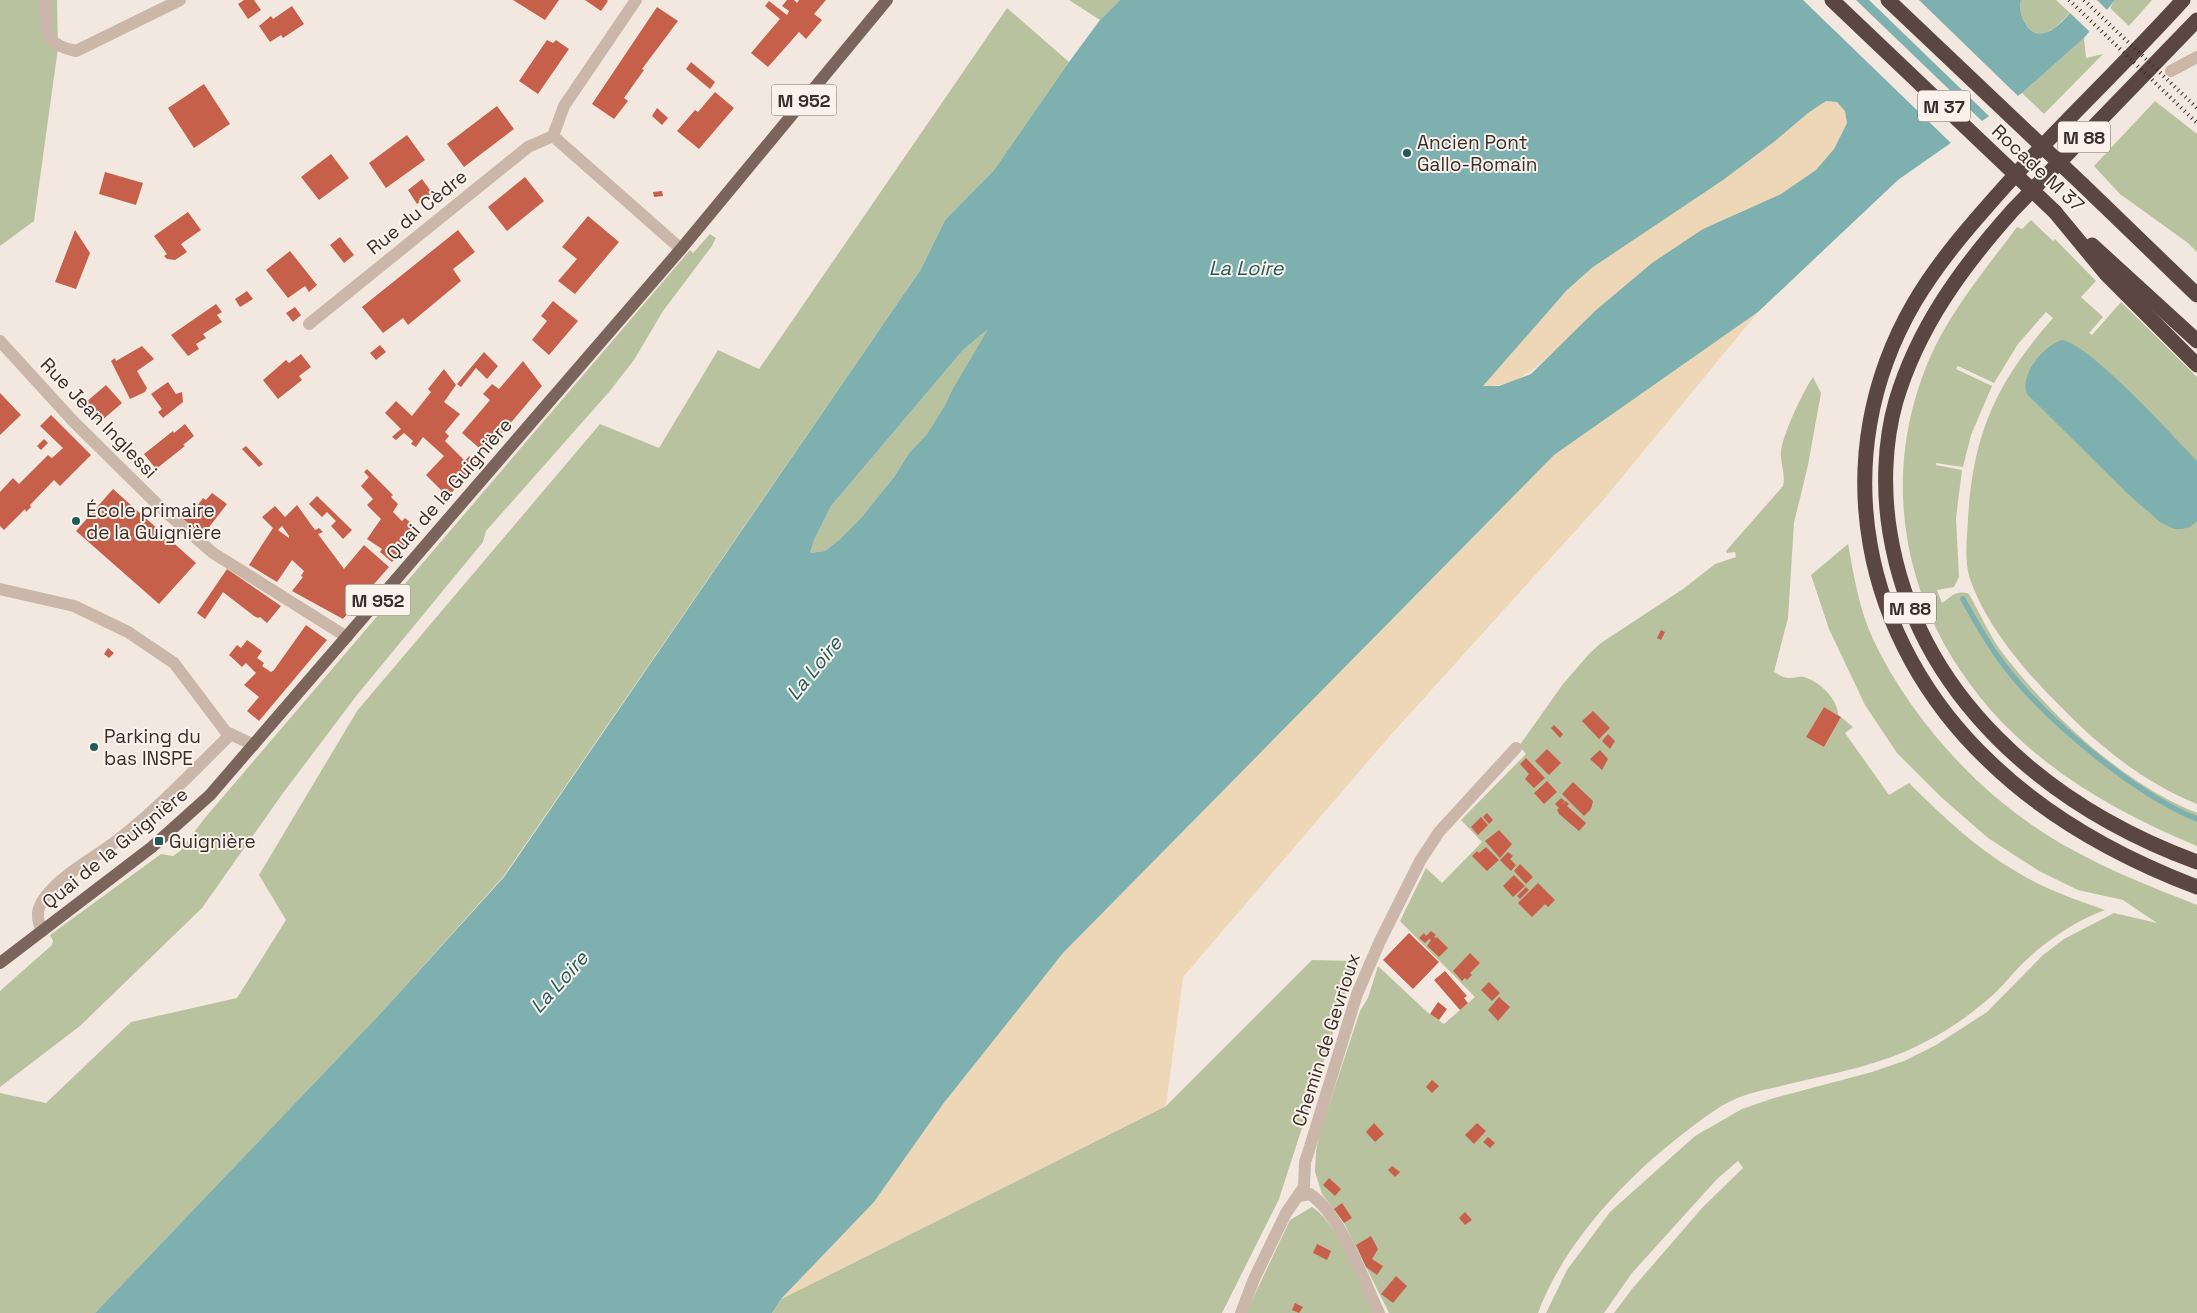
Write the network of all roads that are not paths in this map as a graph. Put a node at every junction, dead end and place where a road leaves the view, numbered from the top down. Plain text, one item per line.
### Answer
1 (45, 0) edge
2 (180, 0) edge
3 (636, 0) edge
4 (887, 0) edge
5 (1832, 0) edge
6 (1888, 0) edge
7 (2183, 0) edge
8 (2197, 20) edge
9 (2197, 57) edge
10 (2170, 71) dead end
11 (553, 136) junction
12 (2055, 212) junction
13 (681, 249) junction
14 (2197, 295) edge
15 (309, 324) dead end
16 (0, 341) edge
17 (2197, 341) edge
18 (2197, 365) edge
19 (0, 589) edge
20 (347, 637) junction
21 (231, 734) junction
22 (254, 746) junction
23 (1516, 748) dead end
24 (2197, 862) edge
25 (2197, 887) edge
26 (42, 930) junction
27 (0, 963) edge
28 (1298, 1196) junction
29 (1241, 1313) edge
30 (1379, 1313) edge

1 - 2 street
3 - 11 street
4 - 13 main road, Quai de la Guignière / M 952
5 - 12 highway, Rocade M 37 / M 37, bridge
6 - 14 highway, Rocade M 37 / M 37, bridge
7 - 25 highway, M 88
8 - 24 highway, M 88
9 - 10 street
11 - 13 street
11 - 15 street, Rue du Cèdre
12 - 17 highway, Rocade M 37 / M 37
12 - 18 highway
13 - 20 main road, Quai de la Guignière / M 952
16 - 20 street, Rue Jean Inglessi
19 - 21 street
20 - 22 main road, Quai de la Guignière / M 952
21 - 22 street
21 - 26 street
22 - 26 main road, Quai de la Guignière / M 952
23 - 28 street, Chemin de Gevrioux
26 - 27 main road, Quai de la Guignière / M 952
28 - 29 street, Chemin de Gevrioux
28 - 30 street

